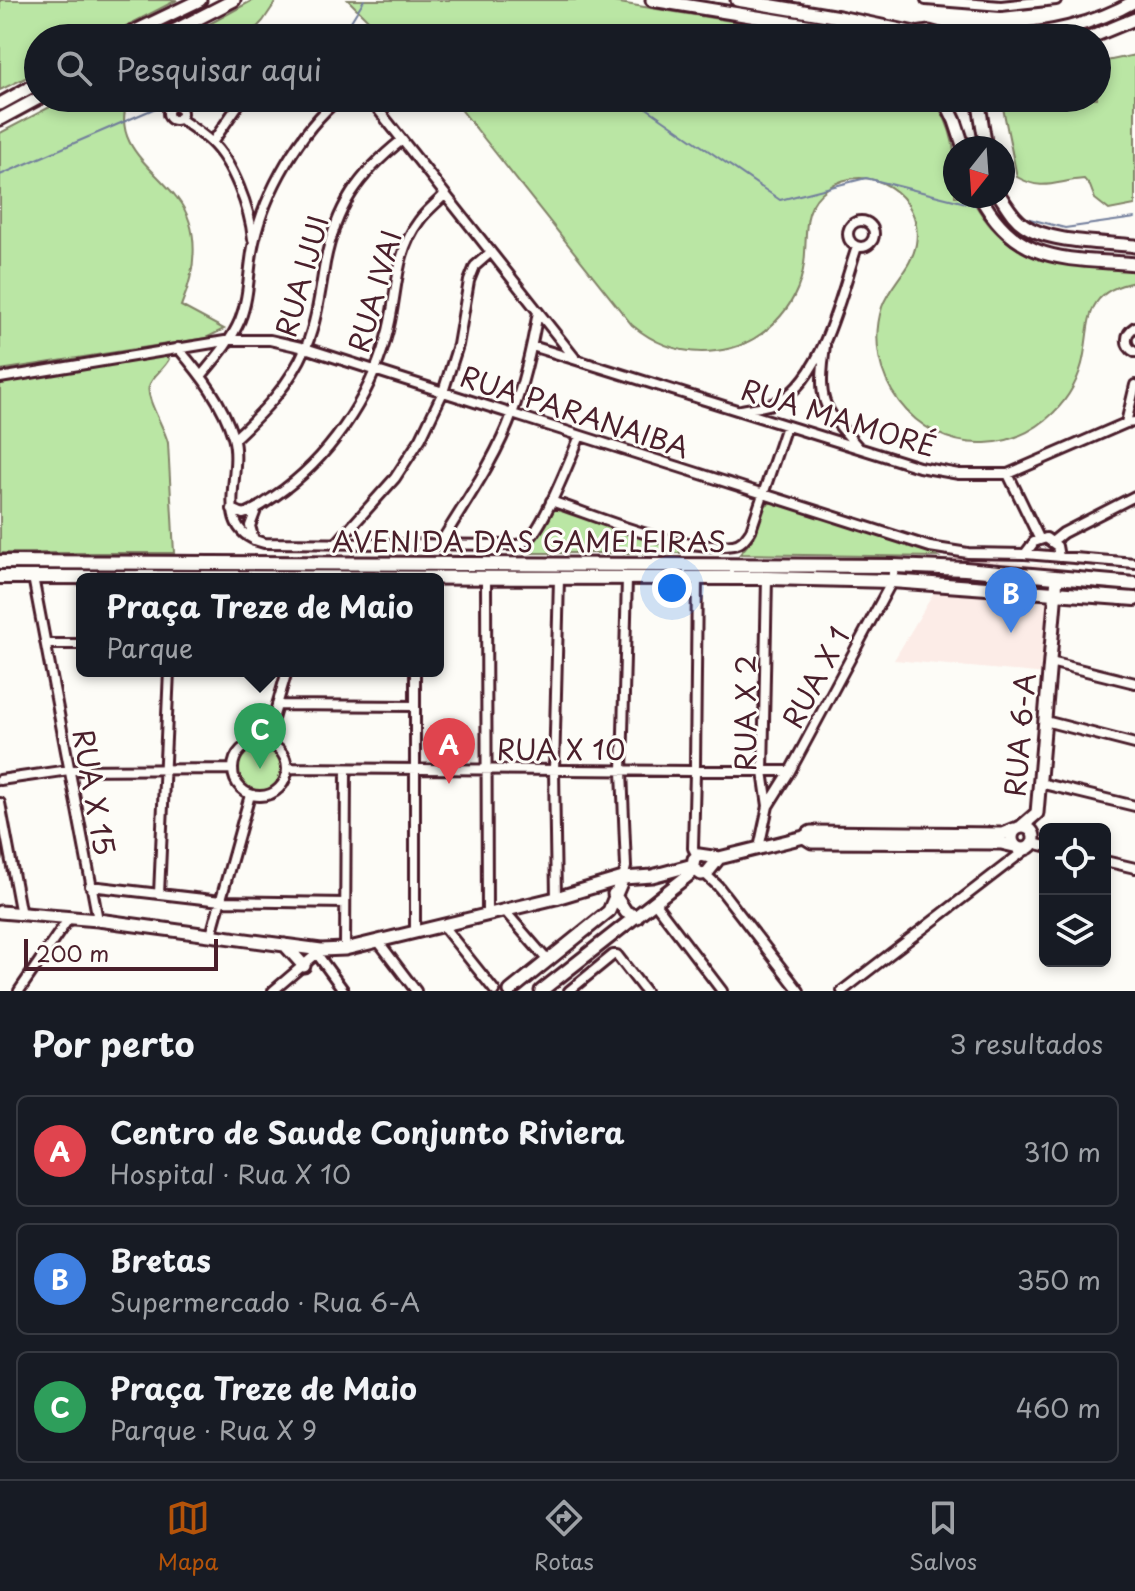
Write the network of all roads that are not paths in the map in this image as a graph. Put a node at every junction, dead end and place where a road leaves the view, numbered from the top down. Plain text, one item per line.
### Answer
1 (200, 0) edge
2 (234, 0) edge
3 (652, 0) edge
4 (737, 0) edge
5 (926, 0) edge
6 (1056, 0) edge
7 (1135, 1) edge
8 (952, 2) edge
9 (1135, 19) edge
10 (150, 24) edge
11 (187, 24) edge
12 (800, 24) edge
13 (865, 24) edge
14 (1082, 24) edge
15 (1111, 29) edge
16 (24, 91) edge
17 (0, 104) edge
18 (24, 106) edge
19 (233, 112) edge
20 (323, 112) edge
21 (380, 112) edge
22 (951, 112) edge
23 (980, 112) edge
24 (179, 118) dead end
25 (0, 119) edge
26 (960, 136) edge
27 (984, 136) edge
28 (402, 140) junction
29 (212, 143) junction
30 (445, 194) junction
31 (268, 202) junction
32 (249, 206) junction
33 (988, 208) edge
34 (1008, 208) edge
35 (254, 242) junction
36 (1135, 246) edge
37 (857, 247) dead end
38 (491, 252) junction
39 (1135, 264) edge
40 (538, 312) junction
41 (1135, 327) edge
42 (231, 340) junction
43 (825, 341) junction
44 (532, 346) junction
45 (178, 348) junction
46 (305, 348) junction
47 (1135, 352) edge
48 (575, 358) junction
49 (810, 369) junction
50 (374, 370) junction
51 (821, 373) junction
52 (202, 375) junction
53 (0, 378) edge
54 (1135, 385) edge
55 (443, 392) junction
56 (1135, 392) edge
57 (739, 410) junction
58 (512, 414) junction
59 (1130, 422) edge
60 (228, 426) junction
61 (786, 426) junction
62 (246, 428) junction
63 (580, 436) junction
64 (234, 439) junction
65 (860, 449) junction
66 (1008, 474) junction
67 (761, 494) junction
68 (1135, 496) edge
69 (551, 501) junction
70 (232, 509) junction
71 (257, 509) junction
72 (352, 526) junction
73 (449, 529) junction
74 (1039, 538) junction
75 (254, 540) junction
76 (1053, 541) junction
77 (362, 544) junction
78 (440, 544) junction
79 (456, 544) junction
80 (335, 545) junction
81 (1025, 554) junction
82 (1059, 557) junction
83 (0, 562) edge
84 (319, 562) junction
85 (1135, 563) edge
86 (645, 564) junction
87 (894, 566) junction
88 (316, 573) edge
89 (0, 577) edge
90 (33, 577) junction
91 (76, 577) edge
92 (486, 578) junction
93 (697, 578) junction
94 (767, 578) junction
95 (1057, 578) junction
96 (444, 579) edge
97 (559, 579) junction
98 (627, 579) junction
99 (892, 581) junction
100 (1135, 584) edge
101 (1056, 593) junction
102 (1135, 599) edge
103 (46, 644) junction
104 (76, 644) edge
105 (1050, 662) junction
106 (169, 677) edge
107 (285, 677) edge
108 (415, 677) edge
109 (1135, 683) edge
110 (277, 705) junction
111 (415, 706) junction
112 (1045, 721) junction
113 (266, 743) junction
114 (1135, 744) edge
115 (164, 768) junction
116 (288, 768) junction
117 (232, 769) junction
118 (346, 769) junction
119 (415, 769) junction
120 (69, 770) junction
121 (485, 770) junction
122 (554, 770) junction
123 (694, 770) junction
124 (622, 771) junction
125 (763, 771) junction
126 (790, 771) junction
127 (0, 780) edge
128 (1040, 783) junction
129 (250, 795) junction
130 (0, 803) edge
131 (768, 806) junction
132 (1135, 806) edge
133 (1018, 828) junction
134 (804, 837) junction
135 (1014, 846) junction
136 (1035, 846) edge
137 (759, 848) junction
138 (1111, 862) edge
139 (708, 863) junction
140 (0, 865) edge
141 (11, 866) junction
142 (1005, 867) junction
143 (1135, 868) edge
144 (628, 875) junction
145 (652, 876) junction
146 (604, 885) junction
147 (90, 886) junction
148 (159, 894) junction
149 (617, 896) junction
150 (556, 898) junction
151 (659, 899) junction
152 (221, 901) junction
153 (345, 903) junction
154 (504, 910) junction
155 (0, 912) edge
156 (487, 914) junction
157 (21, 915) junction
158 (637, 917) junction
159 (69, 918) junction
160 (98, 920) junction
161 (443, 926) junction
162 (415, 932) junction
163 (211, 935) junction
164 (378, 941) junction
165 (285, 945) junction
166 (345, 949) junction
167 (319, 952) junction
168 (548, 961) junction
169 (304, 966) junction
170 (557, 978) junction
171 (19, 991) edge
172 (273, 991) edge
173 (344, 991) edge
174 (416, 991) edge
175 (495, 991) edge
176 (510, 991) edge
177 (541, 991) edge
178 (569, 991) edge
179 (645, 991) edge
180 (722, 991) edge
181 (799, 991) edge
182 (842, 991) edge

1 - 10 street
2 - 11 street
3 - 12 street
4 - 13 street
5 - 8 street
6 - 8 street
7 - 14 street
9 - 15 street
16 - 17 street
18 - 25 street
19 - 29 street
20 - 31 street
21 - 28 street
22 - 26 street
23 - 27 street
24 - 29 street
28 - 30 street
28 - 46 street, RUA IJUI
29 - 32 street
30 - 38 street
30 - 50 street, RUA IVAI
31 - 32 street
31 - 35 street
32 - 35 street
33 - 39 street
34 - 36 street
35 - 42 street
37 - 43 street
38 - 40 street
38 - 55 street
40 - 44 street
40 - 48 street
41 - 47 street
42 - 45 street, RUA PARANAIBA
42 - 46 street, RUA PARANAIBA
42 - 52 street
43 - 49 street
43 - 51 street
44 - 48 street, RUA MAMORÉ
44 - 58 street
45 - 52 street
45 - 53 street, RUA PARANAIBA
46 - 50 street, RUA PARANAIBA
46 - 62 street, RUA IJUI
48 - 57 street, RUA MAMORÉ
49 - 51 street
49 - 57 street
50 - 55 street, RUA PARANAIBA
50 - 71 street, RUA IVAI
51 - 65 street
52 - 60 street
54 - 56 street
55 - 58 street, RUA PARANAIBA
55 - 72 street
56 - 59 street
57 - 61 street, RUA MAMORÉ
58 - 63 street, RUA PARANAIBA
58 - 73 street
59 - 66 street, RUA MAMORÉ
60 - 62 street
60 - 64 street
61 - 65 street, RUA MAMORÉ
61 - 67 street
62 - 64 street, RUA IJUI
63 - 67 street, RUA PARANAIBA
63 - 69 street
64 - 70 street
65 - 66 street, RUA MAMORÉ
66 - 74 street
67 - 69 street
67 - 81 street, RUA PARANAIBA
68 - 76 street
69 - 79 street
70 - 71 street
70 - 75 street
71 - 75 street
72 - 77 street
72 - 80 street
73 - 78 street
73 - 79 street
74 - 76 street
74 - 81 street
75 - 80 street
76 - 82 street
77 - 78 street
77 - 80 street
78 - 79 street
81 - 82 street, RUA PARANAIBA
82 - 85 street, RUA PARANAIBA
83 - 84 main road, AVENIDA DAS GAMELEIRAS
84 - 86 main road, AVENIDA DAS GAMELEIRAS
84 - 88 street
86 - 87 main road, AVENIDA DAS GAMELEIRAS
86 - 98 main road
87 - 95 main road, AVENIDA DAS GAMELEIRAS
87 - 99 street, RUA X 1
89 - 90 main road, AVENIDA DAS GAMELEIRAS
90 - 91 main road, AVENIDA DAS GAMELEIRAS
90 - 103 street, RUA X 15
92 - 96 main road, AVENIDA DAS GAMELEIRAS
92 - 97 main road, AVENIDA DAS GAMELEIRAS
92 - 121 street
93 - 94 main road, AVENIDA DAS GAMELEIRAS
93 - 98 main road, AVENIDA DAS GAMELEIRAS
93 - 123 street
94 - 99 main road, AVENIDA DAS GAMELEIRAS
94 - 125 street, RUA X 2
95 - 100 main road, AVENIDA DAS GAMELEIRAS
95 - 101 street, RUA 6-A
97 - 98 main road, AVENIDA DAS GAMELEIRAS
97 - 122 street
98 - 124 street
99 - 101 main road, AVENIDA DAS GAMELEIRAS
99 - 126 street, RUA X 1
101 - 102 main road, AVENIDA DAS GAMELEIRAS
101 - 105 street, RUA 6-A
103 - 104 street
103 - 120 street, RUA X 15
105 - 109 street
105 - 112 street, RUA 6-A
106 - 115 street
107 - 110 street
108 - 111 street
110 - 111 street
110 - 113 street
111 - 119 street
112 - 114 street
112 - 128 street, RUA 6-A
113 - 116 street
113 - 117 street
115 - 117 street
115 - 120 street
115 - 148 street
116 - 118 street, RUA X 10
116 - 129 street
117 - 129 street
118 - 119 street, RUA X 10
118 - 153 street
119 - 121 street, RUA X 10
119 - 162 street
120 - 127 street
120 - 147 street, RUA X 15
121 - 122 street, RUA X 10
121 - 156 street
122 - 124 street, RUA X 10
122 - 150 street
123 - 124 street, RUA X 10
123 - 125 street, RUA X 10
123 - 139 street
124 - 144 street
125 - 126 street, RUA X 10
125 - 131 street, RUA X 2
126 - 131 street, RUA X 1
128 - 132 street
128 - 133 street, RUA 6-A
129 - 152 street
130 - 141 street
131 - 137 street, RUA X 2
133 - 134 street
133 - 135 street
133 - 136 street
134 - 135 street
134 - 137 street
135 - 136 street
135 - 142 street
136 - 142 street
137 - 139 street
138 - 143 street
139 - 145 street
139 - 151 street
139 - 181 street
140 - 141 street
141 - 157 street
142 - 182 street
144 - 145 street
144 - 146 street
144 - 149 street
145 - 151 street
146 - 149 street
146 - 150 street
147 - 148 street
147 - 160 street, RUA X 15
148 - 152 street
149 - 158 street
149 - 168 street
150 - 154 street
151 - 158 street
151 - 180 street
152 - 153 street
152 - 163 street
153 - 166 street
154 - 156 street
154 - 168 street
155 - 157 street
156 - 161 street
157 - 159 street
158 - 170 street
159 - 160 street
159 - 171 street
160 - 163 street
161 - 162 street
161 - 175 street
162 - 164 street
163 - 165 street
164 - 166 street
164 - 174 street
165 - 167 street
165 - 169 street
166 - 167 street
167 - 169 street
167 - 173 street
168 - 176 street
169 - 172 street
170 - 177 street
170 - 178 street
178 - 179 street

